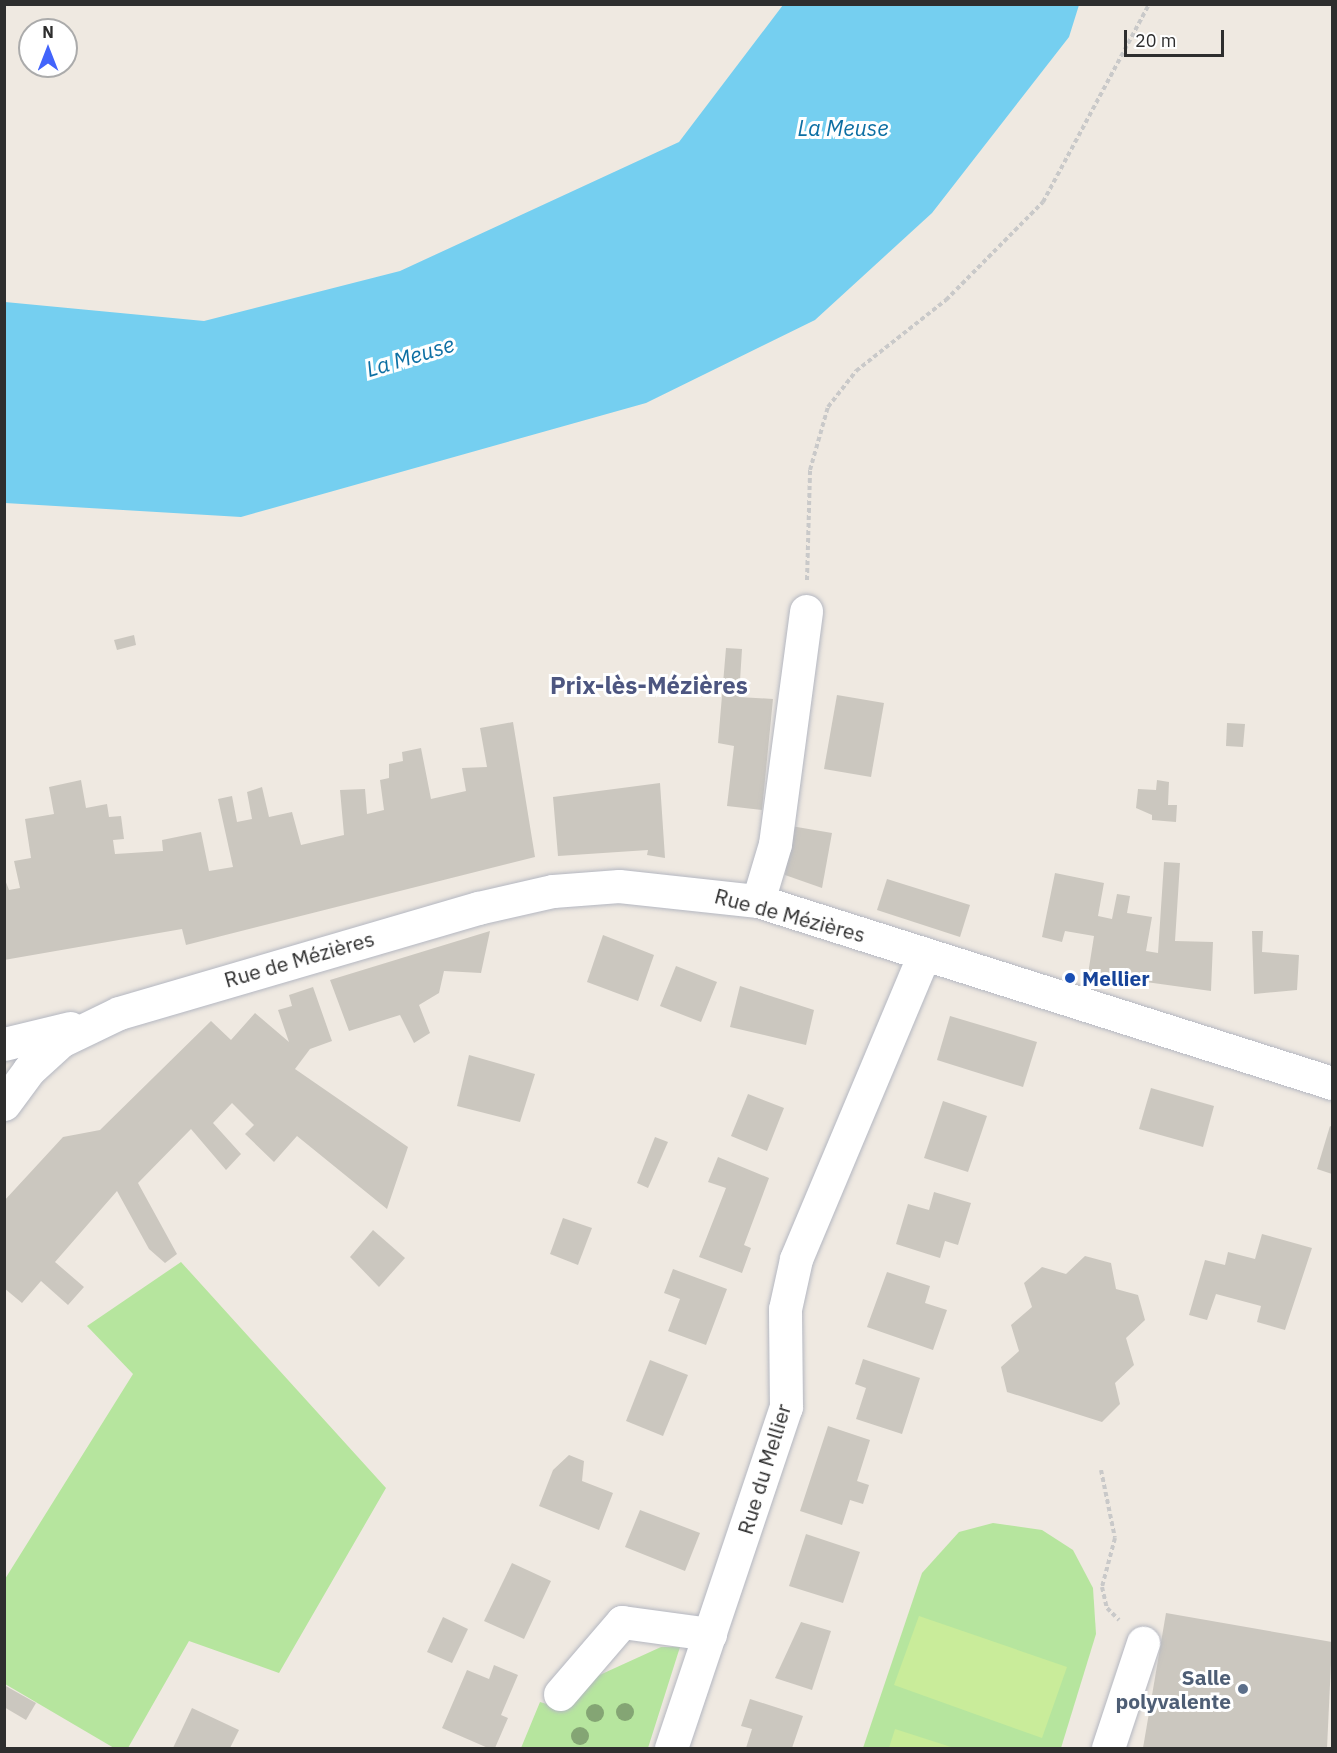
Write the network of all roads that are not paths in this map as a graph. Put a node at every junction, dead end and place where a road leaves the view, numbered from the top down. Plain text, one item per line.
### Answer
1 (806, 611) road end
2 (758, 902) junction
3 (924, 954) junction
4 (86, 1025) junction
5 (4, 1044) edge
6 (1332, 1083) edge
7 (8, 1097) edge
8 (710, 1634) junction
9 (1143, 1643) road end
10 (560, 1694) dead end
11 (671, 1749) edge
12 (1108, 1749) edge

1 - 2 street
2 - 3 street, Rue de Mézières
2 - 4 street, Rue de Mézières
3 - 6 street, Rue de Mézières
3 - 8 street, Rue du Mellier
4 - 5 street
4 - 7 street, Rue de Mézières
8 - 10 street
8 - 11 street, Rue du Mellier
9 - 12 street

